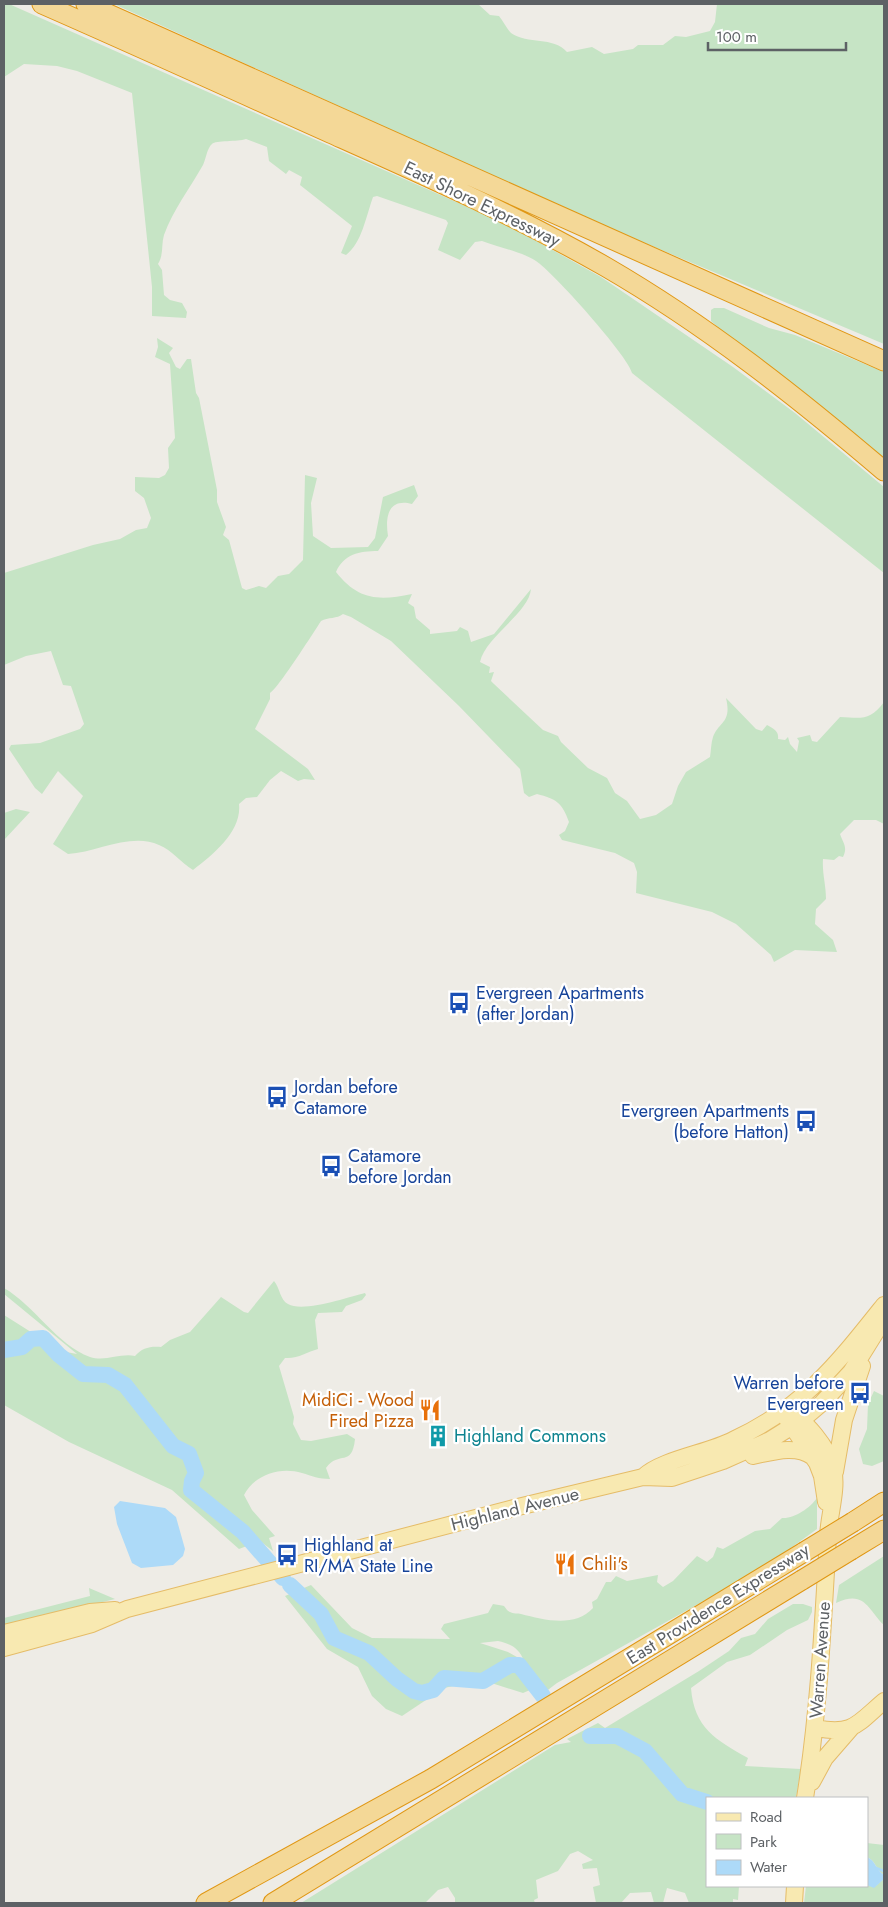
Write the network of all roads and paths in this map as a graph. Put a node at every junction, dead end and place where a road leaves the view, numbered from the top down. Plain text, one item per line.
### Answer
1 (42, 4) edge
2 (86, 4) edge
3 (884, 361) edge
4 (884, 470) edge
5 (884, 1315) edge
6 (786, 1411) junction
7 (797, 1424) junction
8 (815, 1459) junction
9 (723, 1462) junction
10 (643, 1477) junction
11 (834, 1480) junction
12 (884, 1502) edge
13 (829, 1521) junction
14 (884, 1530) edge
15 (127, 1609) junction
16 (4, 1633) edge
17 (4, 1648) edge
18 (884, 1701) edge
19 (816, 1728) junction
20 (851, 1728) junction
21 (805, 1796) edge
22 (795, 1887) edge
23 (206, 1903) edge
24 (273, 1903) edge
25 (794, 1903) edge

1 - 4 highway, East Shore Expressway
2 - 3 highway, East Shore Expressway
5 - 6 main road
5 - 7 main road
5 - 11 main road
6 - 7 main road, Warren Avenue
6 - 10 main road, Highland Avenue
7 - 8 main road, Warren Avenue
7 - 9 main road, Highland Avenue
7 - 11 main road, Warren Avenue
8 - 9 main road
8 - 13 main road, Warren Avenue
9 - 10 main road, Highland Avenue
10 - 15 main road, Highland Avenue
11 - 13 main road, Warren Avenue
12 - 23 highway, East Providence Expressway, bridge
13 - 19 main road, Warren Avenue
14 - 24 highway, East Providence Expressway, bridge
15 - 16 main road, Highland Avenue
15 - 17 main road, Highland Avenue
18 - 20 main road
19 - 20 main road
19 - 21 main road, Warren Avenue
20 - 21 main road
22 - 25 main road

